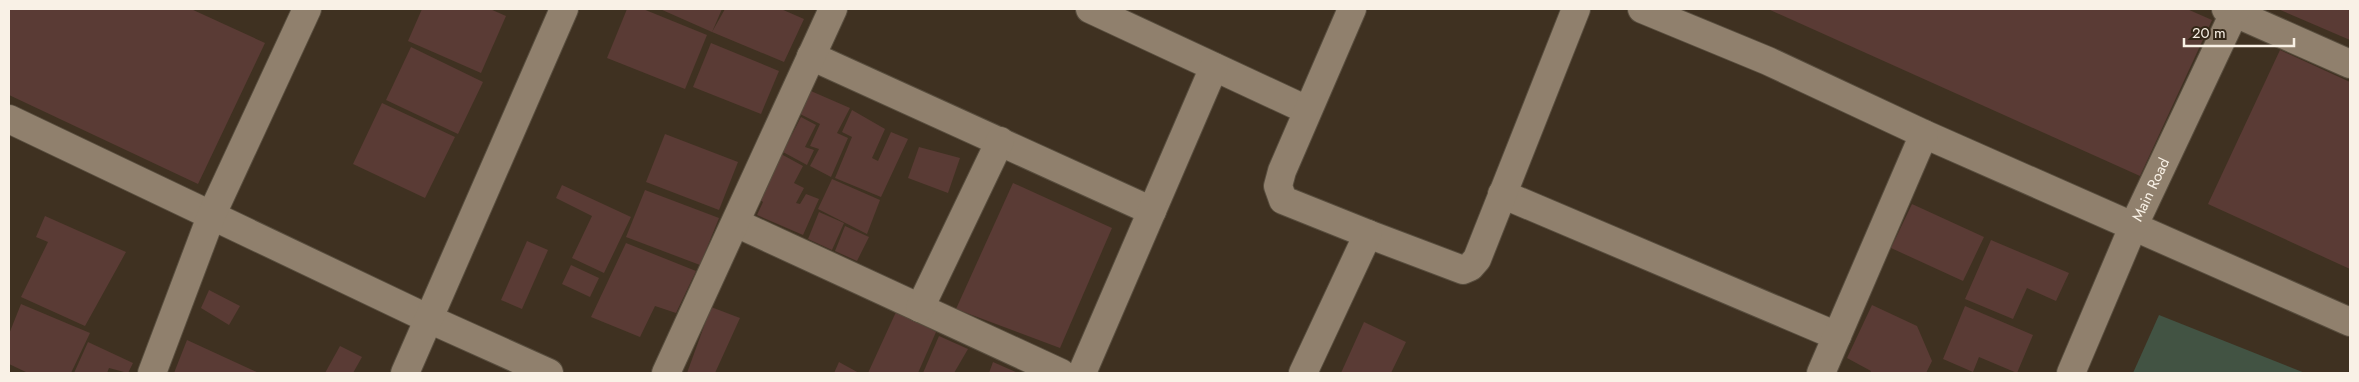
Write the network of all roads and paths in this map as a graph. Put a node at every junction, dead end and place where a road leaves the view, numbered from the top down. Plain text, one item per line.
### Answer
1 (307, 9) edge
2 (564, 9) edge
3 (832, 9) edge
4 (1090, 9) edge
5 (1352, 9) edge
6 (1576, 9) edge
7 (1642, 9) edge
8 (2232, 10) edge
9 (811, 56) junction
10 (2350, 64) edge
11 (1214, 67) junction
12 (1308, 110) junction
13 (9, 119) edge
14 (1924, 134) junction
15 (1000, 141) junction
16 (1502, 194) junction
17 (1152, 211) junction
18 (212, 214) junction
19 (736, 223) junction
20 (2134, 227) junction
21 (1368, 234) junction
22 (920, 308) junction
23 (429, 319) junction
24 (2350, 322) edge
25 (1836, 336) junction
26 (152, 373) edge
27 (405, 373) edge
28 (549, 373) edge
29 (666, 373) edge
30 (1061, 373) edge
31 (1082, 373) edge
32 (1303, 373) edge
33 (1821, 373) edge
34 (2071, 373) edge

1 - 18 street
2 - 23 street
3 - 9 street
4 - 11 street
5 - 12 street
6 - 16 street
7 - 14 street
8 - 10 street
8 - 20 street, Main Road
9 - 15 street
9 - 19 street
11 - 12 street
11 - 17 street
12 - 21 street
13 - 18 street
14 - 20 street
14 - 25 street
15 - 17 street
15 - 22 street
16 - 21 street
16 - 25 street
17 - 31 street
18 - 23 street
18 - 26 street
19 - 22 street
19 - 29 street
20 - 24 street
20 - 34 street, Main Road
21 - 32 street
22 - 30 street
23 - 27 street
23 - 28 street
25 - 33 street

